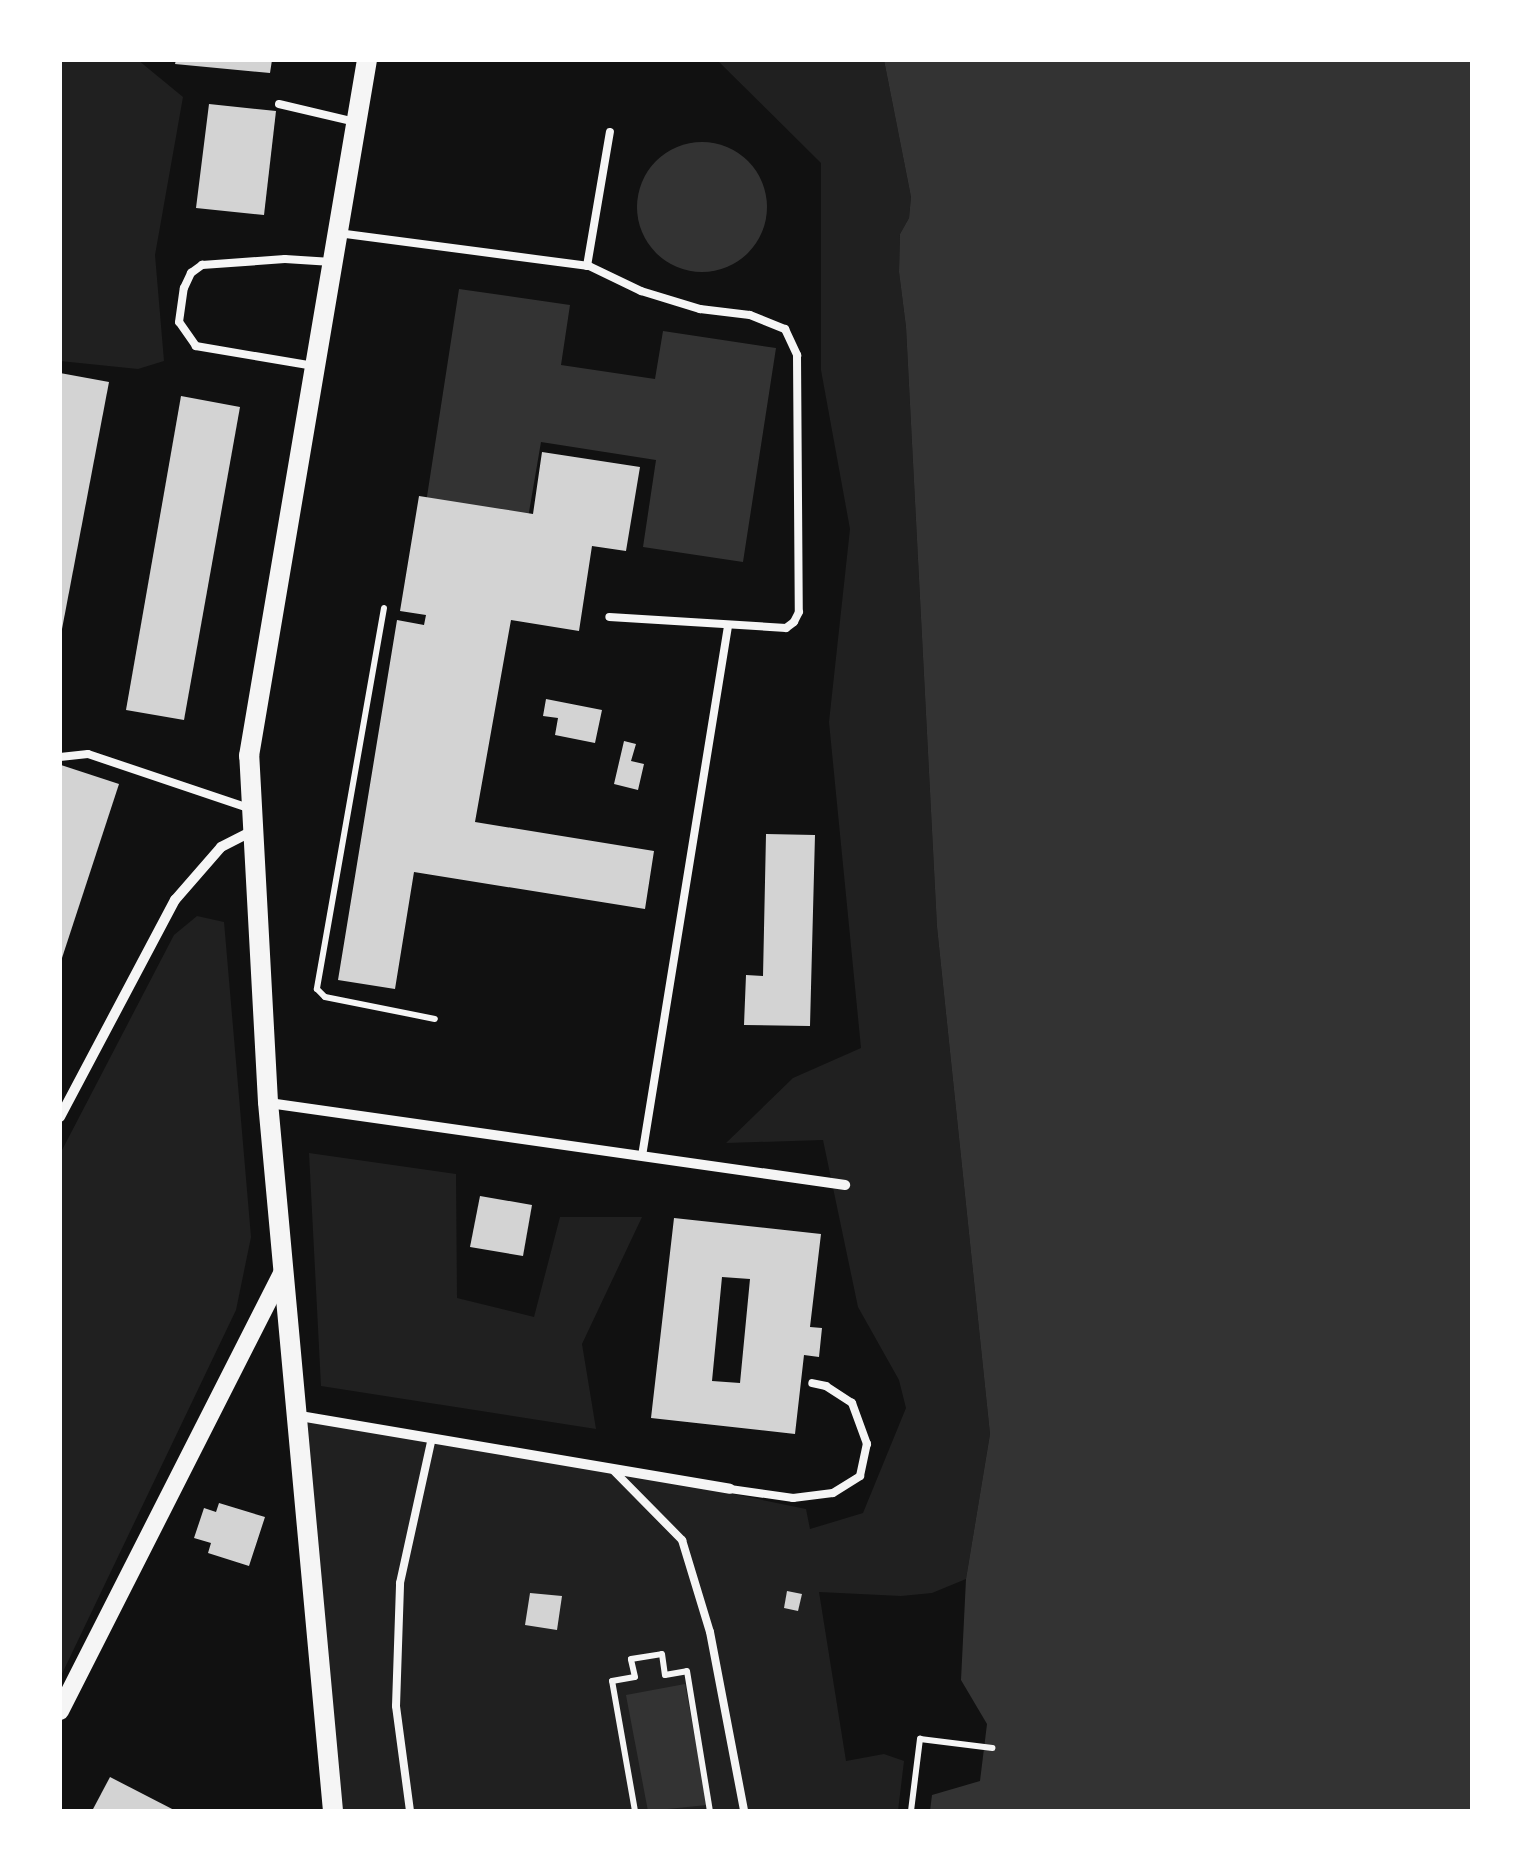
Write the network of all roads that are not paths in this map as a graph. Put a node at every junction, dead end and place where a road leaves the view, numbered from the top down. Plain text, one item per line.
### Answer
1 (368, 60) edge
2 (278, 104) dead end
3 (356, 122) junction
4 (610, 132) dead end
5 (338, 233) junction
6 (332, 262) junction
7 (587, 266) junction
8 (314, 366) junction
9 (609, 618) dead end
10 (728, 626) junction
11 (60, 757) edge
12 (253, 820) junction
13 (268, 1102) junction
14 (60, 1117) edge
15 (642, 1156) junction
16 (844, 1185) dead end
17 (284, 1271) junction
18 (812, 1384) dead end
19 (300, 1416) junction
20 (432, 1438) junction
21 (612, 1469) junction
22 (730, 1489) joint
23 (60, 1710) edge
24 (333, 1811) edge
25 (410, 1811) edge
26 (744, 1811) edge

1 - 3 main road
2 - 3 lane
3 - 5 main road
4 - 7 lane
5 - 6 main road
5 - 7 lane
6 - 8 main road
6 - 8 lane
7 - 10 lane
8 - 12 main road
9 - 10 lane
10 - 15 lane
11 - 12 lane
12 - 13 main road
12 - 14 street
13 - 15 street
13 - 17 main road
15 - 16 street
17 - 19 main road
17 - 23 street
18 - 22 lane
19 - 20 street
19 - 24 main road
20 - 21 street
20 - 25 lane
21 - 22 street
21 - 26 lane

